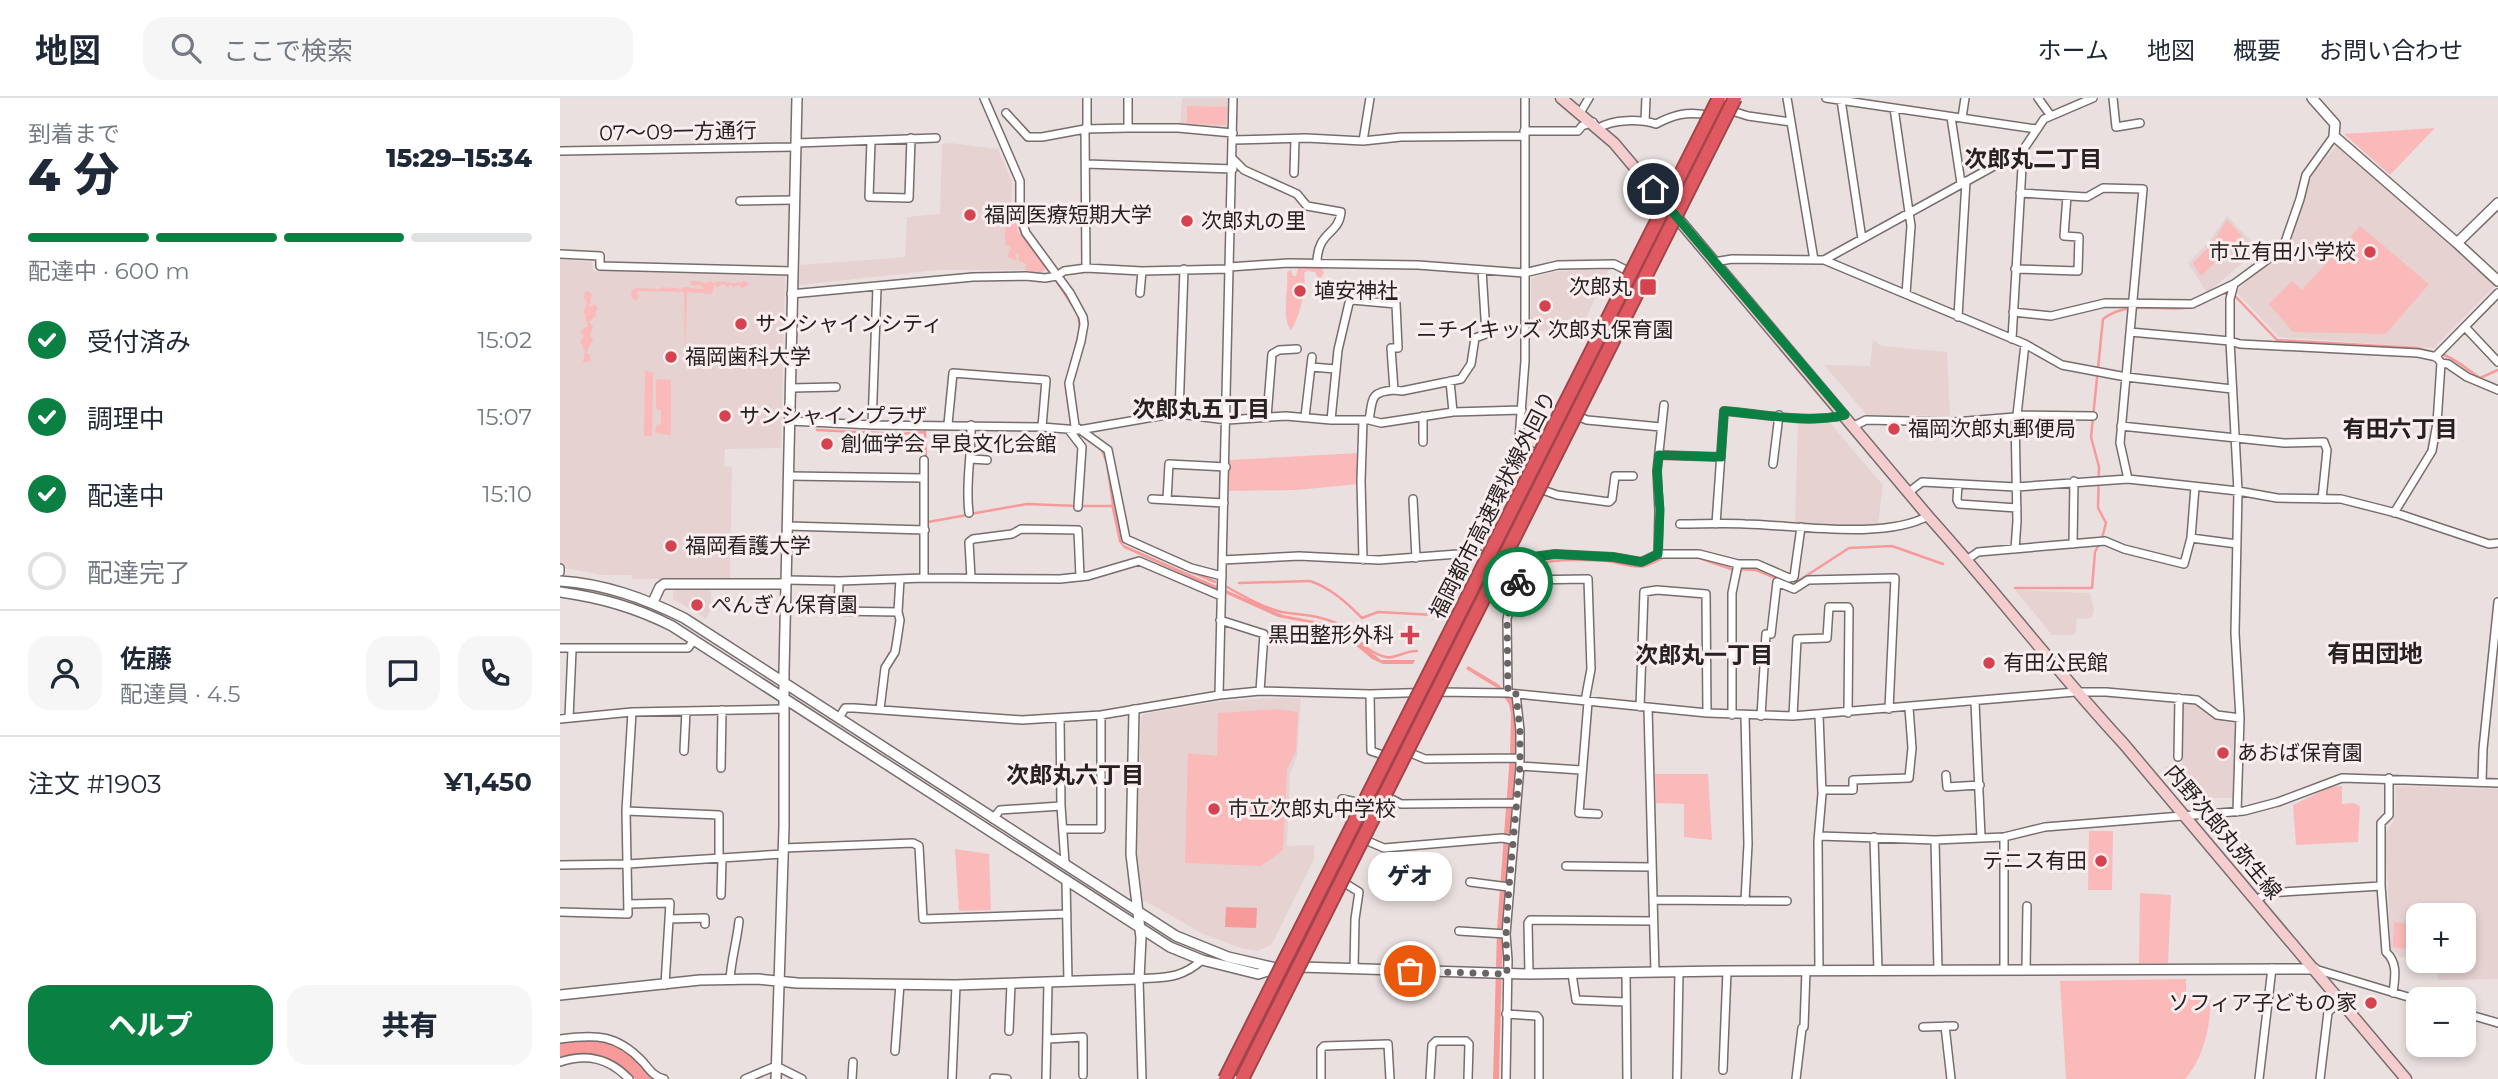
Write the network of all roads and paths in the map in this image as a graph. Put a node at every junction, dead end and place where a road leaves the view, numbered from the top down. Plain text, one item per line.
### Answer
1 (797, 98) edge
2 (984, 98) edge
3 (1087, 98) edge
4 (1128, 98) edge
5 (1233, 98) edge
6 (1370, 98) edge
7 (1525, 98) edge
8 (1562, 98) edge
9 (1589, 98) edge
10 (1646, 98) edge
11 (1719, 98) edge
12 (1735, 98) edge
13 (1787, 98) edge
14 (1826, 98) edge
15 (1965, 98) edge
16 (2038, 98) edge
17 (2093, 98) edge
18 (2113, 98) edge
19 (2312, 98) edge
20 (1841, 100) junction
21 (1895, 108) junction
22 (1732, 111) dead end
23 (1580, 113) junction
24 (1707, 115) dead end
25 (1012, 116) dead end
26 (2050, 116) junction
27 (1951, 117) junction
28 (1962, 118) junction
29 (1645, 121) junction
30 (1791, 122) junction
31 (2140, 123) dead end
32 (1596, 125) junction
33 (1128, 128) junction
34 (1085, 129) junction
35 (2036, 129) junction
36 (1524, 134) junction
37 (2334, 136) junction
38 (1233, 137) junction
39 (911, 138) junction
40 (936, 138) dead end
41 (1295, 139) junction
42 (871, 141) junction
43 (1363, 141) junction
44 (796, 145) junction
45 (2023, 150) junction
46 (560, 151) edge
47 (1233, 159) junction
48 (1086, 164) junction
49 (1233, 169) junction
50 (1294, 173) dead end
51 (1963, 182) junction
52 (2020, 193) junction
53 (2067, 196) junction
54 (795, 200) junction
55 (740, 201) dead end
56 (2498, 203) edge
57 (1910, 212) junction
58 (1862, 239) junction
59 (2457, 243) junction
60 (560, 254) edge
61 (1814, 260) junction
62 (1824, 260) junction
63 (1714, 262) junction
64 (1317, 263) junction
65 (1086, 268) junction
66 (1229, 268) junction
67 (1184, 269) junction
68 (2015, 269) junction
69 (1482, 270) junction
70 (793, 271) junction
71 (1142, 271) junction
72 (1630, 272) dead end
73 (1524, 274) junction
74 (1057, 276) junction
75 (2498, 281) edge
76 (877, 286) junction
77 (2232, 287) junction
78 (1140, 293) dead end
79 (2498, 293) edge
80 (791, 294) junction
81 (1906, 294) junction
82 (2133, 307) junction
83 (2013, 312) junction
84 (1958, 317) junction
85 (2465, 327) junction
86 (2130, 332) junction
87 (2012, 339) junction
88 (2230, 341) junction
89 (2025, 344) junction
90 (1297, 349) dead end
91 (1312, 357) dead end
92 (2440, 357) junction
93 (2498, 362) edge
94 (1311, 367) junction
95 (1336, 369) junction
96 (2126, 377) junction
97 (1450, 381) junction
98 (836, 387) dead end
99 (791, 388) junction
100 (2232, 389) junction
101 (1394, 390) junction
102 (2498, 390) edge
103 (1664, 405) dead end
104 (1522, 410) junction
105 (1453, 412) junction
106 (1179, 414) junction
107 (1779, 415) junction
108 (1845, 415) junction
109 (1423, 416) junction
110 (1577, 416) dead end
111 (2016, 416) junction
112 (2092, 416) dead end
113 (1266, 417) junction
114 (1305, 417) junction
115 (1227, 420) junction
116 (1331, 420) junction
117 (1366, 420) junction
118 (790, 421) junction
119 (948, 424) junction
120 (872, 425) junction
121 (971, 425) junction
122 (1854, 426) junction
123 (2121, 426) junction
124 (1042, 427) junction
125 (1661, 427) junction
126 (1069, 430) junction
127 (1079, 430) junction
128 (2235, 436) junction
129 (1423, 442) dead end
130 (1538, 454) dead end
131 (1659, 455) junction
132 (1721, 457) junction
133 (971, 459) junction
134 (924, 460) dead end
135 (987, 460) dead end
136 (1773, 464) dead end
137 (1226, 467) junction
138 (789, 476) junction
139 (1633, 476) dead end
140 (923, 478) junction
141 (2128, 479) junction
142 (2074, 481) junction
143 (1958, 484) junction
144 (2195, 486) junction
145 (2016, 487) junction
146 (1540, 489) dead end
147 (2238, 491) junction
148 (1909, 492) junction
149 (1152, 499) dead end
150 (1413, 499) dead end
151 (2322, 499) junction
152 (1167, 500) junction
153 (1224, 503) junction
154 (1078, 507) dead end
155 (2017, 508) junction
156 (969, 513) dead end
157 (2394, 513) junction
158 (1927, 516) junction
159 (1680, 524) dead end
160 (1717, 524) junction
161 (788, 526) junction
162 (1801, 527) junction
163 (925, 530) junction
164 (2191, 538) junction
165 (2498, 542) edge
166 (2074, 544) junction
167 (2237, 544) junction
168 (2015, 549) junction
169 (1508, 552) dead end
170 (1658, 554) junction
171 (1416, 558) junction
172 (1486, 558) dead end
173 (1968, 559) junction
174 (1222, 560) junction
175 (1363, 560) junction
176 (1523, 568) junction
177 (1738, 569) junction
178 (1222, 576) junction
179 (924, 578) junction
180 (971, 578) junction
181 (1080, 578) junction
182 (900, 579) junction
183 (1518, 580) junction
184 (560, 581) edge
185 (839, 581) junction
186 (786, 582) junction
187 (560, 592) edge
188 (1221, 596) junction
189 (653, 602) junction
190 (2498, 602) edge
191 (898, 612) junction
192 (1220, 620) junction
193 (694, 640) junction
194 (560, 648) edge
195 (572, 650) junction
196 (2495, 671) edge
197 (783, 683) junction
198 (1260, 691) junction
199 (2075, 692) junction
200 (1512, 693) junction
201 (1370, 694) junction
202 (1219, 695) junction
203 (783, 698) junction
204 (2179, 698) junction
205 (1586, 702) junction
206 (1975, 702) junction
207 (1644, 708) junction
208 (1909, 708) junction
209 (784, 709) junction
210 (880, 709) junction
211 (1889, 709) junction
212 (722, 710) junction
213 (1134, 710) junction
214 (686, 711) junction
215 (632, 712) junction
216 (1707, 713) junction
217 (1848, 713) junction
218 (1101, 715) junction
219 (1732, 715) junction
220 (1745, 715) junction
221 (1819, 715) junction
222 (1761, 716) junction
223 (1793, 716) junction
224 (569, 718) junction
225 (839, 718) junction
226 (1060, 718) junction
227 (2241, 718) junction
228 (560, 719) edge
229 (684, 751) dead end
230 (1408, 752) dead end
231 (1386, 756) dead end
232 (2178, 757) dead end
233 (1519, 761) junction
234 (721, 768) dead end
235 (1581, 770) junction
236 (1945, 775) dead end
237 (2389, 778) junction
238 (2482, 782) junction
239 (2498, 783) edge
240 (1979, 785) junction
241 (1822, 790) junction
242 (1386, 796) dead end
243 (1342, 799) dead end
244 (1361, 803) dead end
245 (1517, 803) junction
246 (1061, 806) junction
247 (626, 811) junction
248 (2237, 811) junction
249 (1598, 814) dead end
250 (2183, 815) junction
251 (993, 819) junction
252 (1064, 829) junction
253 (1820, 836) junction
254 (1874, 837) junction
255 (1981, 837) junction
256 (2004, 837) junction
257 (1365, 840) dead end
258 (1513, 840) junction
259 (1935, 840) junction
260 (783, 851) junction
261 (721, 858) junction
262 (1065, 863) junction
263 (628, 864) junction
264 (560, 865) edge
265 (1566, 866) dead end
266 (1651, 867) junction
267 (1066, 880) junction
268 (1343, 882) dead end
269 (1470, 882) dead end
270 (2381, 886) junction
271 (1509, 887) junction
272 (721, 895) dead end
273 (1653, 900) junction
274 (1745, 901) junction
275 (1787, 901) dead end
276 (2256, 901) junction
277 (629, 904) junction
278 (2027, 906) dead end
279 (1137, 910) junction
280 (560, 912) edge
281 (1067, 914) junction
282 (669, 919) junction
283 (739, 921) dead end
284 (1653, 921) junction
285 (705, 924) dead end
286 (1139, 926) junction
287 (1459, 931) dead end
288 (1506, 934) junction
289 (1202, 960) junction
290 (1278, 968) junction
291 (2272, 968) junction
292 (1354, 969) junction
293 (2004, 969) junction
294 (2026, 969) junction
295 (2315, 969) junction
296 (1806, 970) junction
297 (1938, 970) junction
298 (1727, 971) junction
299 (1818, 971) junction
300 (1878, 971) junction
301 (1655, 972) junction
302 (1679, 972) junction
303 (1626, 973) junction
304 (1507, 974) junction
305 (1529, 974) junction
306 (1572, 974) junction
307 (1139, 979) junction
308 (730, 980) junction
309 (778, 981) junction
310 (1068, 982) junction
311 (1048, 983) junction
312 (900, 984) junction
313 (1011, 984) junction
314 (665, 985) junction
315 (956, 985) junction
316 (2393, 993) junction
317 (560, 995) edge
318 (2406, 997) edge
319 (2340, 1001) junction
320 (1626, 1002) junction
321 (1506, 1014) junction
322 (2476, 1017) edge
323 (2498, 1023) edge
324 (1945, 1026) junction
325 (1954, 1026) dead end
326 (1923, 1027) dead end
327 (1009, 1031) dead end
328 (560, 1039) edge
329 (1048, 1039) junction
330 (895, 1051) dead end
331 (560, 1062) edge
332 (853, 1062) dead end
333 (776, 1066) junction
334 (1723, 1070) dead end
335 (1083, 1075) dead end
336 (1009, 1076) edge
337 (994, 1078) edge
338 (629, 1079) edge
339 (664, 1079) edge
340 (745, 1079) edge
341 (776, 1079) edge
342 (802, 1079) edge
343 (852, 1079) edge
344 (952, 1079) edge
345 (1046, 1079) edge
346 (1142, 1079) edge
347 (1226, 1079) edge
348 (1242, 1079) edge
349 (1321, 1079) edge
350 (1390, 1079) edge
351 (1430, 1079) edge
352 (1468, 1079) edge
353 (1506, 1079) edge
354 (1538, 1079) edge
355 (1627, 1079) edge
356 (1677, 1079) edge
357 (1796, 1079) edge
358 (1951, 1079) edge
359 (2259, 1079) edge
360 (2320, 1079) edge
361 (2406, 1079) edge

1 - 44 street
2 - 74 street
3 - 34 street
4 - 33 street
5 - 38 street
6 - 43 street
7 - 36 street
8 - 23 main road, 内野次郎丸弥生線
9 - 23 street
10 - 29 street
11 - 347 highway, 福岡都市高速環状線外回り, bridge
12 - 348 highway, bridge
13 - 30 street
14 - 20 street
15 - 28 street
16 - 26 street
17 - 26 street
18 - 31 street
19 - 37 street
20 - 21 street
20 - 58 street
21 - 27 street
21 - 57 street
22 - 30 street
23 - 32 main road, 内野次郎丸弥生線
24 - 29 street
25 - 34 street
26 - 35 street
27 - 28 street
27 - 51 street
28 - 35 street
29 - 32 street
30 - 61 street
32 - 36 street
32 - 63 main road, 内野次郎丸弥生線
33 - 34 street
33 - 38 street
34 - 48 street
35 - 45 street
36 - 43 street
36 - 73 street
37 - 59 street
37 - 77 street
38 - 41 street
38 - 47 street
39 - 40 street, 07～09一方通行
39 - 42 street, 07～09一方通行
39 - 42 street
41 - 43 street
41 - 50 street
42 - 44 street, 07～09一方通行
44 - 46 street, 07～09一方通行
44 - 54 street
45 - 51 street
45 - 52 street
47 - 49 street
47 - 64 street
48 - 49 street
48 - 65 street
49 - 66 street
51 - 57 street
51 - 84 street
52 - 53 street
52 - 68 street
53 - 68 street
53 - 82 street
54 - 55 street
54 - 70 street
56 - 59 street
57 - 58 street
57 - 81 street
58 - 62 street
59 - 75 street
60 - 70 street
61 - 62 street
61 - 63 street
62 - 81 street
63 - 108 main road, 内野次郎丸弥生線
64 - 66 street
64 - 69 street
65 - 71 street
65 - 74 street
66 - 67 street
66 - 115 street
67 - 71 street
67 - 106 street
68 - 83 street
69 - 73 street
69 - 97 street
70 - 80 street
71 - 78 street
72 - 73 street
73 - 104 street
74 - 76 street
74 - 127 street
76 - 80 street
76 - 120 street
77 - 82 street
77 - 88 street
79 - 85 street
80 - 99 street
81 - 84 street
82 - 83 street
82 - 86 street
83 - 87 street
84 - 87 street
85 - 92 street
85 - 93 street
86 - 88 street
86 - 96 street
87 - 89 street
88 - 92 street
88 - 100 street
89 - 96 street
89 - 111 street
90 - 113 street
91 - 94 street
92 - 102 street
92 - 157 street
94 - 95 street
94 - 114 street
95 - 101 street
95 - 116 street
96 - 100 street
96 - 123 street
97 - 101 street
97 - 105 street
98 - 99 street
99 - 118 street
100 - 128 street
101 - 117 street
103 - 125 street
104 - 105 street
104 - 130 street
105 - 109 street
106 - 115 street
106 - 127 street
107 - 108 street
107 - 132 street
107 - 136 street
108 - 122 main road, 内野次郎丸弥生線
109 - 117 street
109 - 129 street
110 - 125 street
111 - 112 street
111 - 122 street
111 - 145 street
113 - 114 street
113 - 115 street
114 - 116 street
115 - 137 street
116 - 117 street
117 - 175 street
118 - 120 street
118 - 138 street
119 - 120 street
119 - 121 street
119 - 124 street
121 - 124 street
121 - 133 street
122 - 148 main road, 内野次郎丸弥生線
123 - 128 street
123 - 141 street
124 - 126 street
125 - 131 street
126 - 127 street
126 - 154 street
127 - 178 street
128 - 147 street
128 - 151 street
131 - 132 street
131 - 170 street
132 - 160 street
133 - 135 street
133 - 156 street
134 - 140 street
137 - 152 street
137 - 153 street
138 - 140 street
138 - 161 street
139 - 146 street
140 - 163 street
141 - 142 street
141 - 144 street
142 - 145 street
142 - 166 street
143 - 145 street
143 - 148 street
143 - 155 street
144 - 147 street
144 - 164 street
145 - 155 street
147 - 151 street
147 - 167 street
148 - 158 main road, 内野次郎丸弥生線
149 - 152 street
150 - 171 street
151 - 157 street
152 - 153 street
153 - 174 street
155 - 168 street
157 - 165 street
158 - 162 street
158 - 173 main road, 内野次郎丸弥生線
159 - 160 street
160 - 162 street
161 - 163 street
161 - 186 street
162 - 177 street
163 - 179 street
164 - 166 street
164 - 167 street
166 - 168 street
167 - 227 street
168 - 173 street
169 - 176 street
170 - 176 street
170 - 177 street
171 - 172 street
171 - 175 street
173 - 199 main road, 内野次郎丸弥生線
174 - 175 street
174 - 178 street
176 - 183 street
177 - 219 street
178 - 188 street
179 - 180 street
179 - 182 street
180 - 181 street
180 - 181 street
181 - 188 street
182 - 185 street
182 - 191 street
183 - 200 street
183 - 205 street
184 - 189 street
185 - 186 street
185 - 191 street
186 - 189 street
186 - 197 street
187 - 193 street
188 - 192 street
189 - 197 street
190 - 196 street
191 - 210 street
192 - 198 street
192 - 202 street
193 - 195 street
193 - 203 street
194 - 195 street
195 - 224 street
196 - 238 street
197 - 203 street
197 - 225 street
198 - 201 street
198 - 202 street
199 - 204 street
199 - 206 street
199 - 250 main road, 内野次郎丸弥生線
200 - 201 street
200 - 205 street
200 - 233 street
201 - 231 street
202 - 213 street
203 - 209 street
203 - 267 street
204 - 227 street
204 - 232 street
205 - 207 street
205 - 235 street
206 - 208 street
206 - 240 street
207 - 216 street
207 - 216 street
207 - 266 street
208 - 211 street
208 - 241 street
209 - 212 street
209 - 260 street
210 - 225 street
210 - 226 street
211 - 217 street
211 - 222 street
212 - 214 street
212 - 234 street
213 - 218 street
213 - 279 street
214 - 215 street
214 - 229 street
215 - 224 street
215 - 247 street
216 - 219 street
217 - 221 street
217 - 223 street
218 - 226 street
218 - 252 street
219 - 220 street
220 - 222 street
220 - 274 street
221 - 223 street
221 - 241 street
222 - 223 street
224 - 228 street
225 - 251 street
226 - 246 street
227 - 248 street
230 - 233 street
233 - 235 street
233 - 245 street
235 - 249 street
236 - 240 street
237 - 238 street
237 - 248 street
237 - 270 street
238 - 239 street
240 - 255 street
241 - 253 street
242 - 245 street
243 - 244 street
245 - 258 street
246 - 251 street
246 - 252 street
247 - 261 street
247 - 263 street
248 - 250 street
250 - 256 street
250 - 276 main road, 内野次郎丸弥生線
251 - 262 street
252 - 262 street
253 - 254 street
253 - 299 street
254 - 259 street
254 - 300 street
255 - 256 street
255 - 259 street
256 - 293 street
257 - 258 street
258 - 271 street
259 - 297 street
260 - 261 street
260 - 281 street
260 - 309 street
261 - 263 street
261 - 272 street
262 - 279 street
263 - 264 street
263 - 277 street
265 - 266 street
266 - 273 street
267 - 281 street
267 - 286 street
268 - 292 street
269 - 271 street
270 - 276 street
270 - 316 street
271 - 288 street
273 - 274 street
273 - 284 street
274 - 275 street
276 - 295 main road, 内野次郎丸弥生線
277 - 280 street
277 - 282 street
278 - 294 street
279 - 286 street
279 - 290 street
281 - 310 street
282 - 285 street
282 - 314 street
283 - 308 street
284 - 301 street
284 - 305 street
286 - 289 street
286 - 307 street
287 - 288 street
288 - 304 street
289 - 290 street
289 - 307 street
290 - 292 street
291 - 294 street
291 - 295 street
291 - 359 street
292 - 304 street
293 - 294 street
293 - 297 street
295 - 316 street
295 - 319 main road, 内野次郎丸弥生線
296 - 298 street
296 - 299 street
296 - 357 street
297 - 300 street
298 - 302 street
298 - 334 street
299 - 300 street
301 - 302 street
301 - 303 street
302 - 356 street
303 - 306 street
303 - 320 street
304 - 305 street
304 - 321 street
305 - 306 street
306 - 320 street
307 - 310 street
307 - 346 street
308 - 309 street
308 - 314 street
309 - 312 street
309 - 333 street
310 - 311 street
311 - 313 street
311 - 329 street
312 - 315 street
312 - 330 street
313 - 315 street
313 - 327 street
314 - 317 street
315 - 344 street
316 - 318 street
319 - 360 street
319 - 361 main road, 内野次郎丸弥生線
320 - 355 street
321 - 353 street
321 - 354 street
322 - 323 street
324 - 325 street
324 - 326 street
324 - 358 street
328 - 339 street
329 - 335 street
329 - 345 street
331 - 338 street
332 - 343 street
333 - 340 street
333 - 341 street
333 - 342 street
336 - 337 street
349 - 350 street
351 - 352 street

